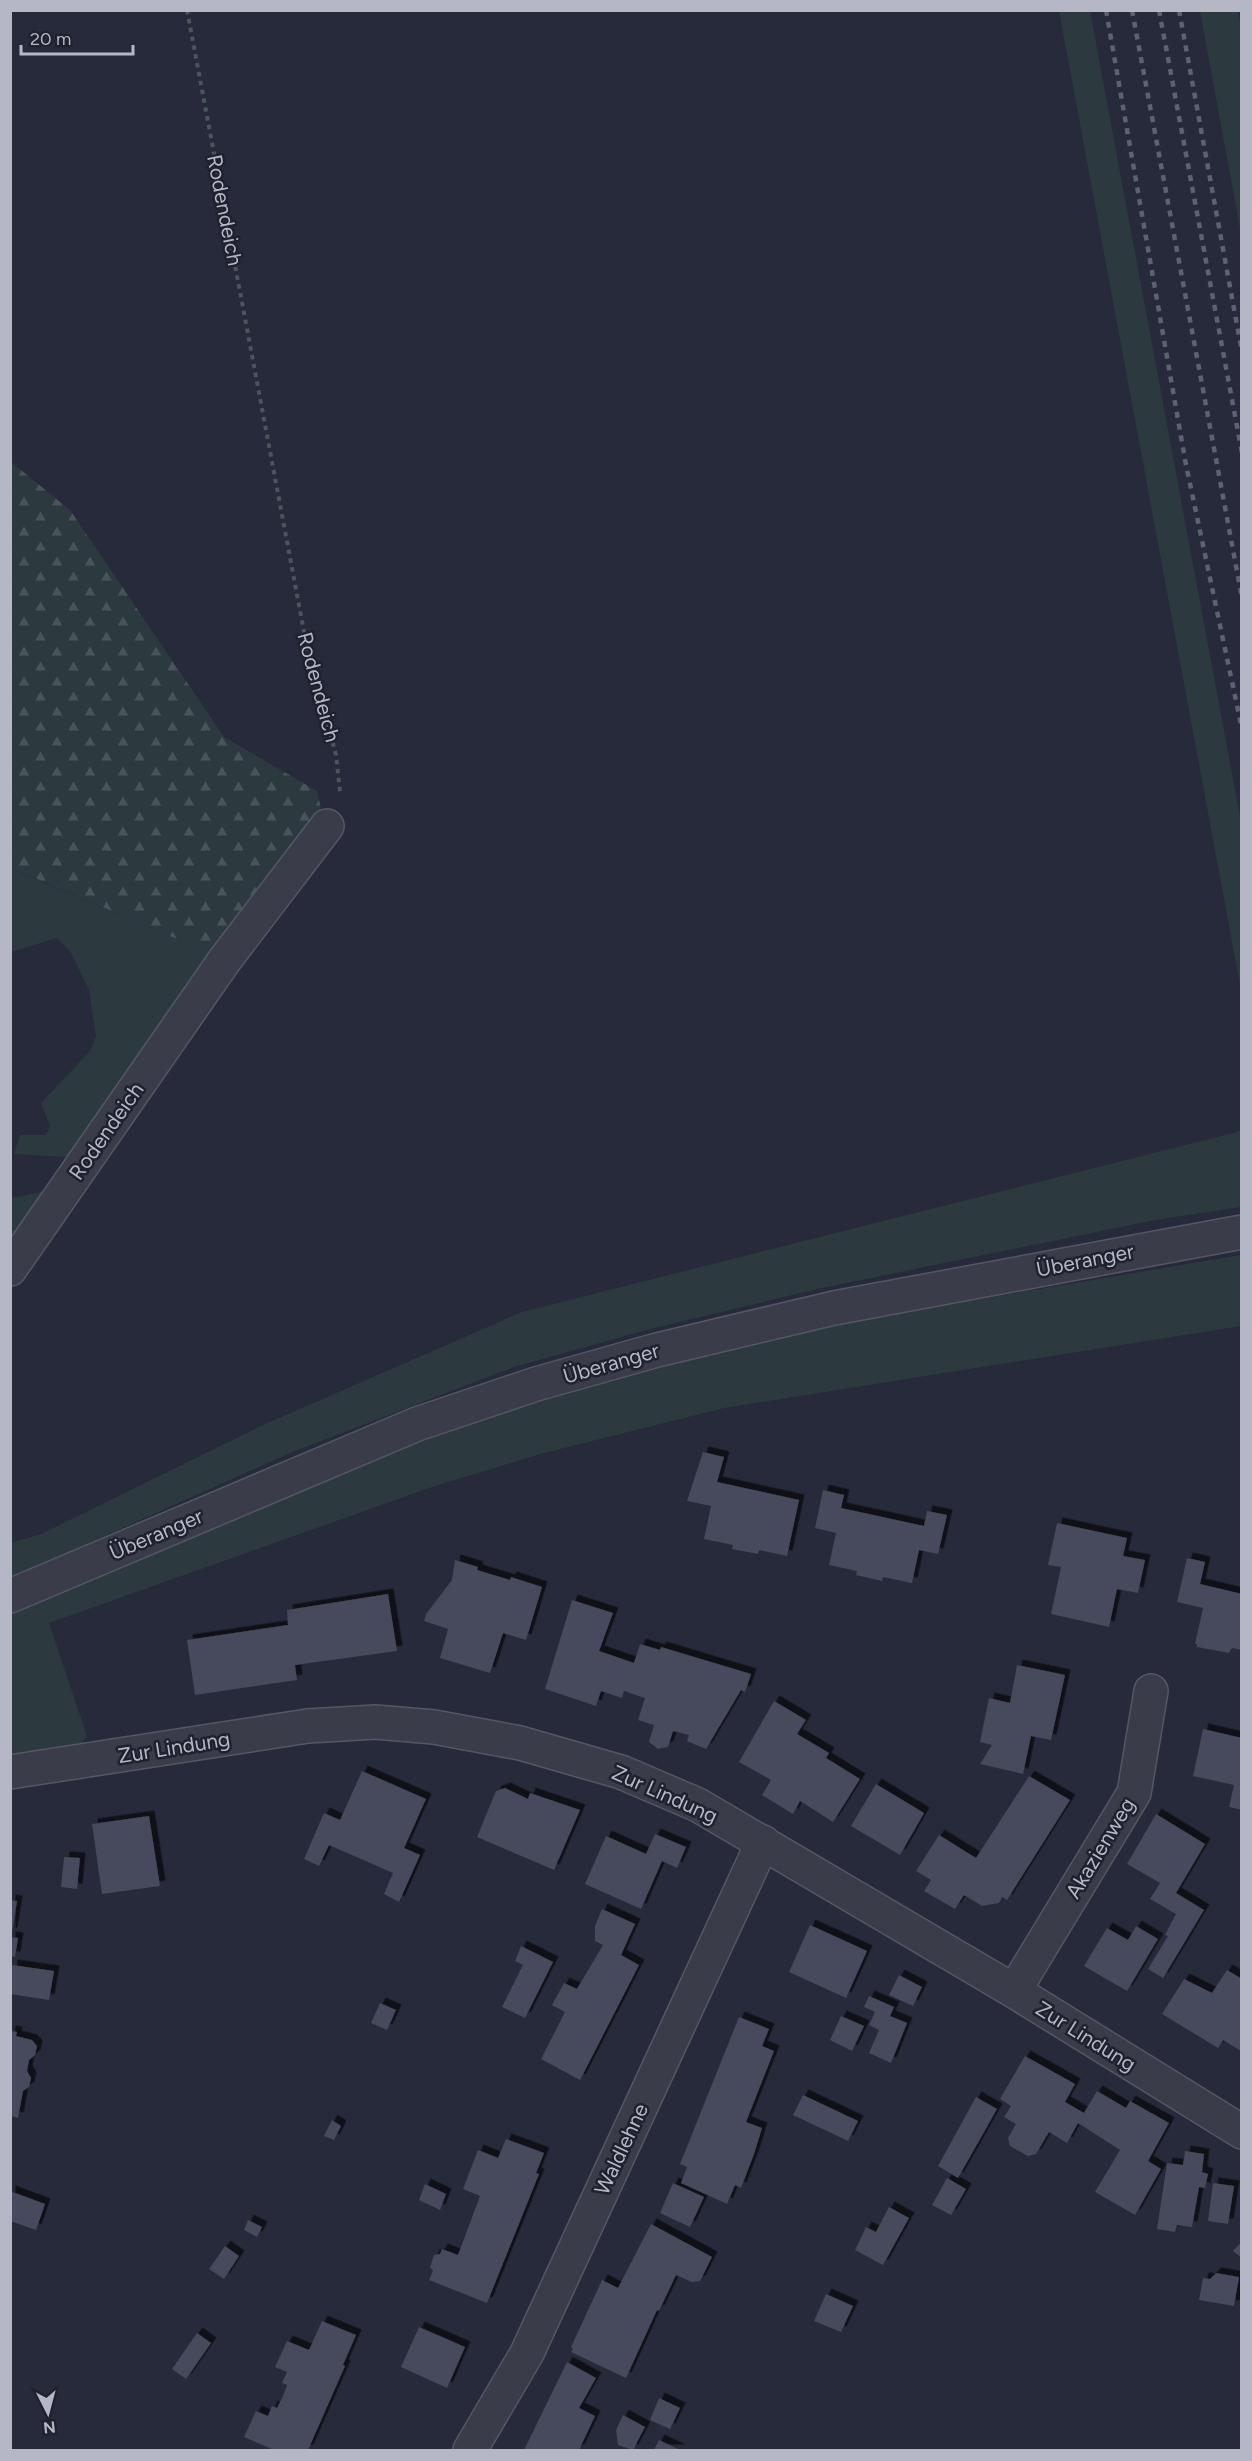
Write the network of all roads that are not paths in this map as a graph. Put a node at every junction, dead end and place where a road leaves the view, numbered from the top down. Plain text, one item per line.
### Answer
1 (327, 826) road end
2 (1242, 1232) edge
3 (10, 1269) edge
4 (10, 1596) edge
5 (1151, 1691) dead end
6 (10, 1772) edge
7 (763, 1842) junction
8 (1014, 1991) junction
9 (1242, 2132) edge
10 (470, 2451) edge

1 - 3 street, Rodendeich
2 - 4 street, Überanger
5 - 8 street, Akazienweg
6 - 7 street, Zur Lindung
7 - 8 street, Zur Lindung
7 - 10 street, Waldlehne
8 - 9 street, Zur Lindung

